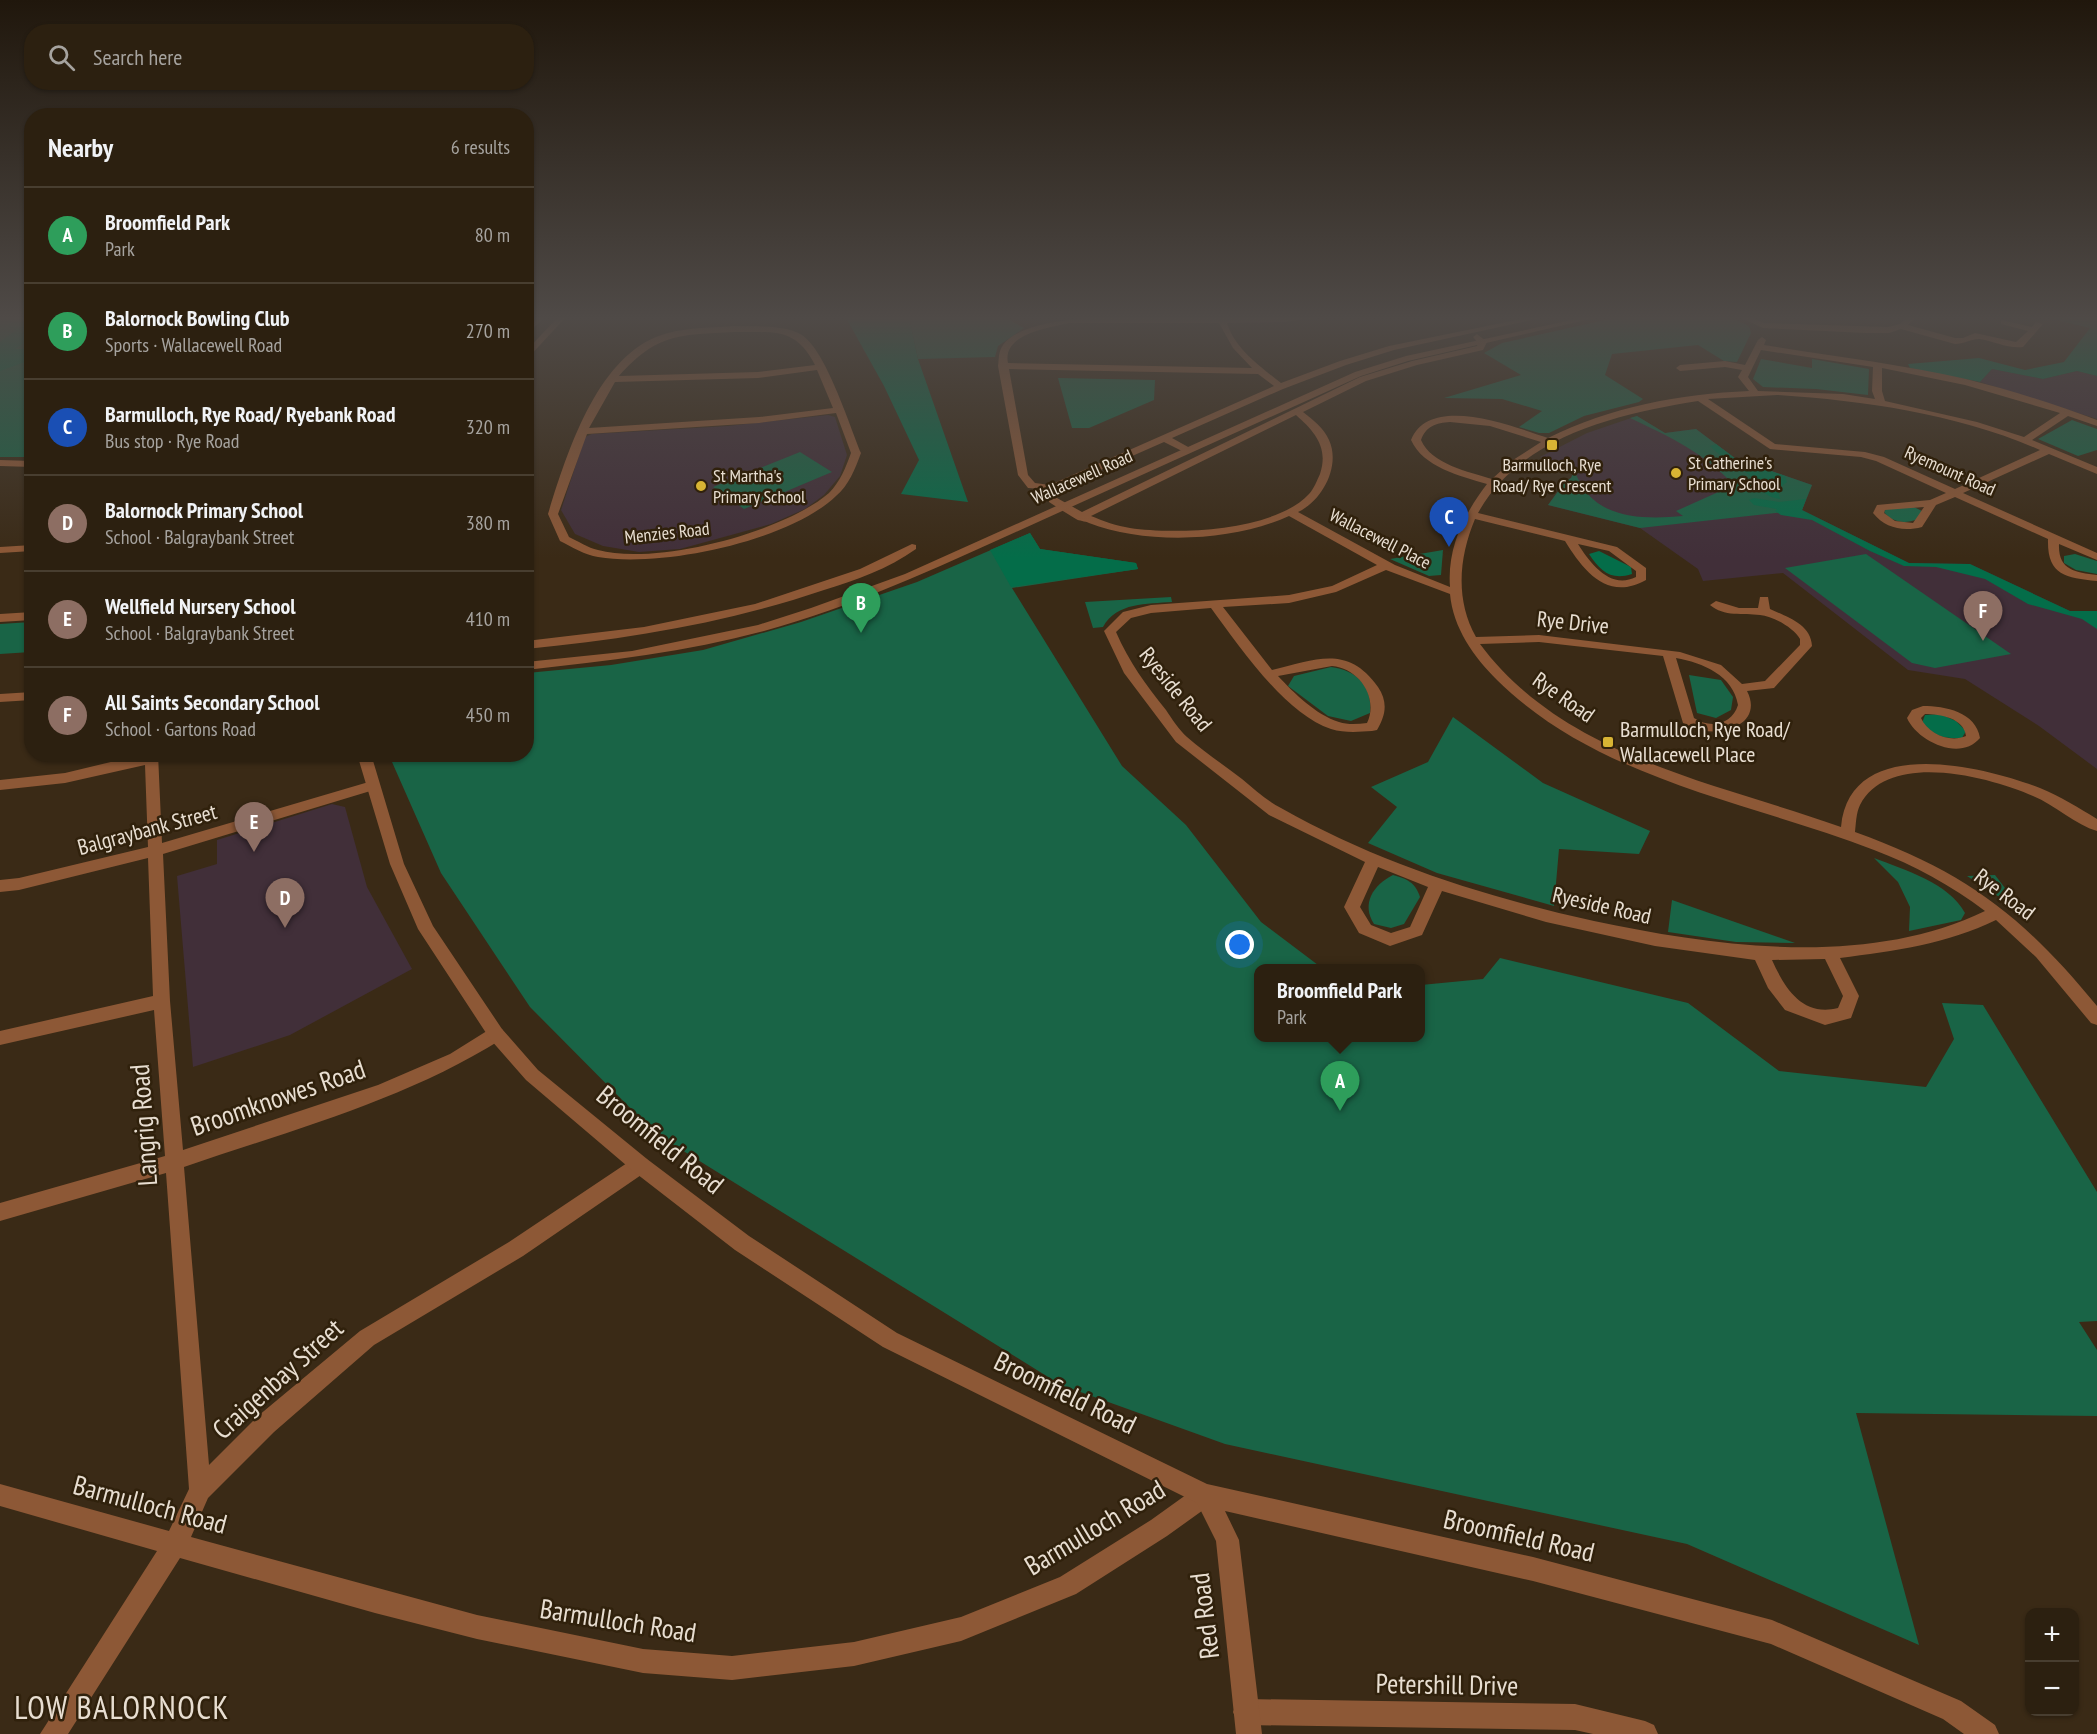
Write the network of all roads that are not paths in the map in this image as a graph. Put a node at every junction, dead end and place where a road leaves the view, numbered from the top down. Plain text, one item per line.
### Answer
1 (601, 397) edge
2 (832, 397) edge
3 (1008, 397) edge
4 (1257, 397) edge
5 (1290, 397) edge
6 (1324, 397) edge
7 (1712, 397) edge
8 (1840, 397) edge
9 (1879, 397) edge
10 (2021, 397) edge
11 (1700, 398) junction
12 (1881, 402) junction
13 (837, 410) junction
14 (1296, 410) junction
15 (2067, 412) junction
16 (2097, 423) edge
17 (582, 431) junction
18 (1164, 438) junction
19 (1548, 441) junction
20 (2025, 441) junction
21 (1183, 447) junction
22 (2049, 450) junction
23 (2089, 458) dead end
24 (2077, 462) junction
25 (0, 463) edge
26 (16, 464) junction
27 (24, 464) edge
28 (2097, 471) edge
29 (0, 472) edge
30 (1493, 483) junction
31 (1953, 493) junction
32 (1058, 503) junction
33 (1932, 503) dead end
34 (1291, 513) junction
35 (1471, 515) junction
36 (1080, 517) junction
37 (1569, 538) junction
38 (2054, 538) junction
39 (912, 547) dead end
40 (24, 548) edge
41 (0, 550) edge
42 (2097, 557) edge
43 (1387, 565) junction
44 (2097, 578) edge
45 (1455, 592) junction
46 (1214, 604) junction
47 (1716, 605) dead end
48 (24, 616) edge
49 (0, 618) edge
50 (692, 634) junction
51 (1472, 641) junction
52 (534, 644) edge
53 (1668, 654) junction
54 (534, 657) edge
55 (534, 665) edge
56 (1270, 674) junction
57 (1740, 688) junction
58 (24, 696) edge
59 (0, 698) edge
60 (1950, 743) dead end
61 (131, 762) edge
62 (151, 762) edge
63 (366, 762) edge
64 (1960, 770) junction
65 (0, 785) edge
66 (372, 786) junction
67 (2097, 826) edge
68 (1848, 834) junction
69 (155, 851) junction
70 (1374, 860) junction
71 (1437, 884) junction
72 (0, 886) edge
73 (1998, 912) junction
74 (1830, 953) junction
75 (1761, 954) junction
76 (162, 1001) junction
77 (2097, 1018) edge
78 (496, 1034) junction
79 (0, 1038) edge
80 (173, 1162) junction
81 (640, 1165) junction
82 (0, 1212) edge
83 (200, 1490) junction
84 (1205, 1495) junction
85 (0, 1496) edge
86 (176, 1543) junction
87 (1247, 1723) edge
88 (53, 1734) edge
89 (1645, 1734) edge
90 (1986, 1734) edge

1 - 17 street, Menzies Road
2 - 13 street, Menzies Road
3 - 18 street, Wallacewell Road
4 - 18 street, Wallacewell Road
5 - 21 street, Wallacewell Road
6 - 14 street, Wallacewell Road
7 - 11 street, Rye Road
8 - 12 street, Rye Road
9 - 12 street
10 - 15 street
11 - 19 street, Rye Road
11 - 31 street, Ryemount Road
12 - 20 street, Rye Road
13 - 17 street
13 - 17 street, Menzies Road
14 - 34 street
14 - 36 street, Wallacewell Road
15 - 16 street
15 - 20 street
18 - 21 street
19 - 30 street, Rye Road
19 - 30 street
20 - 22 street, Rye Road
21 - 32 street, Wallacewell Road
22 - 24 street, Rye Road
22 - 31 street
23 - 24 street
24 - 28 street, Rye Road
25 - 26 street
26 - 27 street
26 - 29 street
30 - 35 street, Rye Road
31 - 33 street
31 - 38 street, Ryemount Road
32 - 36 street
32 - 50 street, Wallacewell Road
34 - 36 street
34 - 43 street, Wallacewell Place
35 - 37 street
35 - 45 street, Rye Road
37 - 37 street
38 - 42 street, Ryemount Road
38 - 44 street
39 - 50 street, Wallacewell Road
40 - 41 street
43 - 45 street, Wallacewell Place
43 - 46 street, Ryeside Road
45 - 51 street, Rye Road
46 - 56 street
46 - 70 street, Ryeside Road
47 - 57 street
48 - 49 street
50 - 52 street, Wallacewell Road
50 - 54 street, Wallacewell Road
50 - 55 street, Wallacewell Road
51 - 53 street, Rye Drive
51 - 68 street, Rye Road
53 - 57 street, Rye Drive
53 - 57 street
56 - 56 street
58 - 59 street
60 - 64 street
61 - 65 street
62 - 69 street, Langrig Road
63 - 66 street, Broomfield Road
64 - 67 street
64 - 68 street
66 - 69 street, Balgraybank Street
66 - 78 street, Broomfield Road
68 - 73 street, Rye Road
69 - 72 street, Balgraybank Street
69 - 76 street, Langrig Road
70 - 71 street, Ryeside Road
70 - 71 street
71 - 75 street, Ryeside Road
73 - 74 street, Ryeside Road
73 - 77 street, Rye Road
74 - 75 street, Ryeside Road
74 - 75 street
76 - 79 street
76 - 80 street, Langrig Road
78 - 80 street, Broomknowes Road
78 - 81 street, Broomfield Road
80 - 82 street, Broomknowes Road
80 - 83 street, Langrig Road
81 - 83 street, Craigenbay Street
81 - 84 street, Broomfield Road
83 - 86 street, Craigenbay Street
84 - 86 street, Barmulloch Road
84 - 87 street, Red Road
84 - 90 street, Broomfield Road
85 - 86 street, Barmulloch Road
86 - 88 street, Craigenbay Street
87 - 89 street, Petershill Drive

